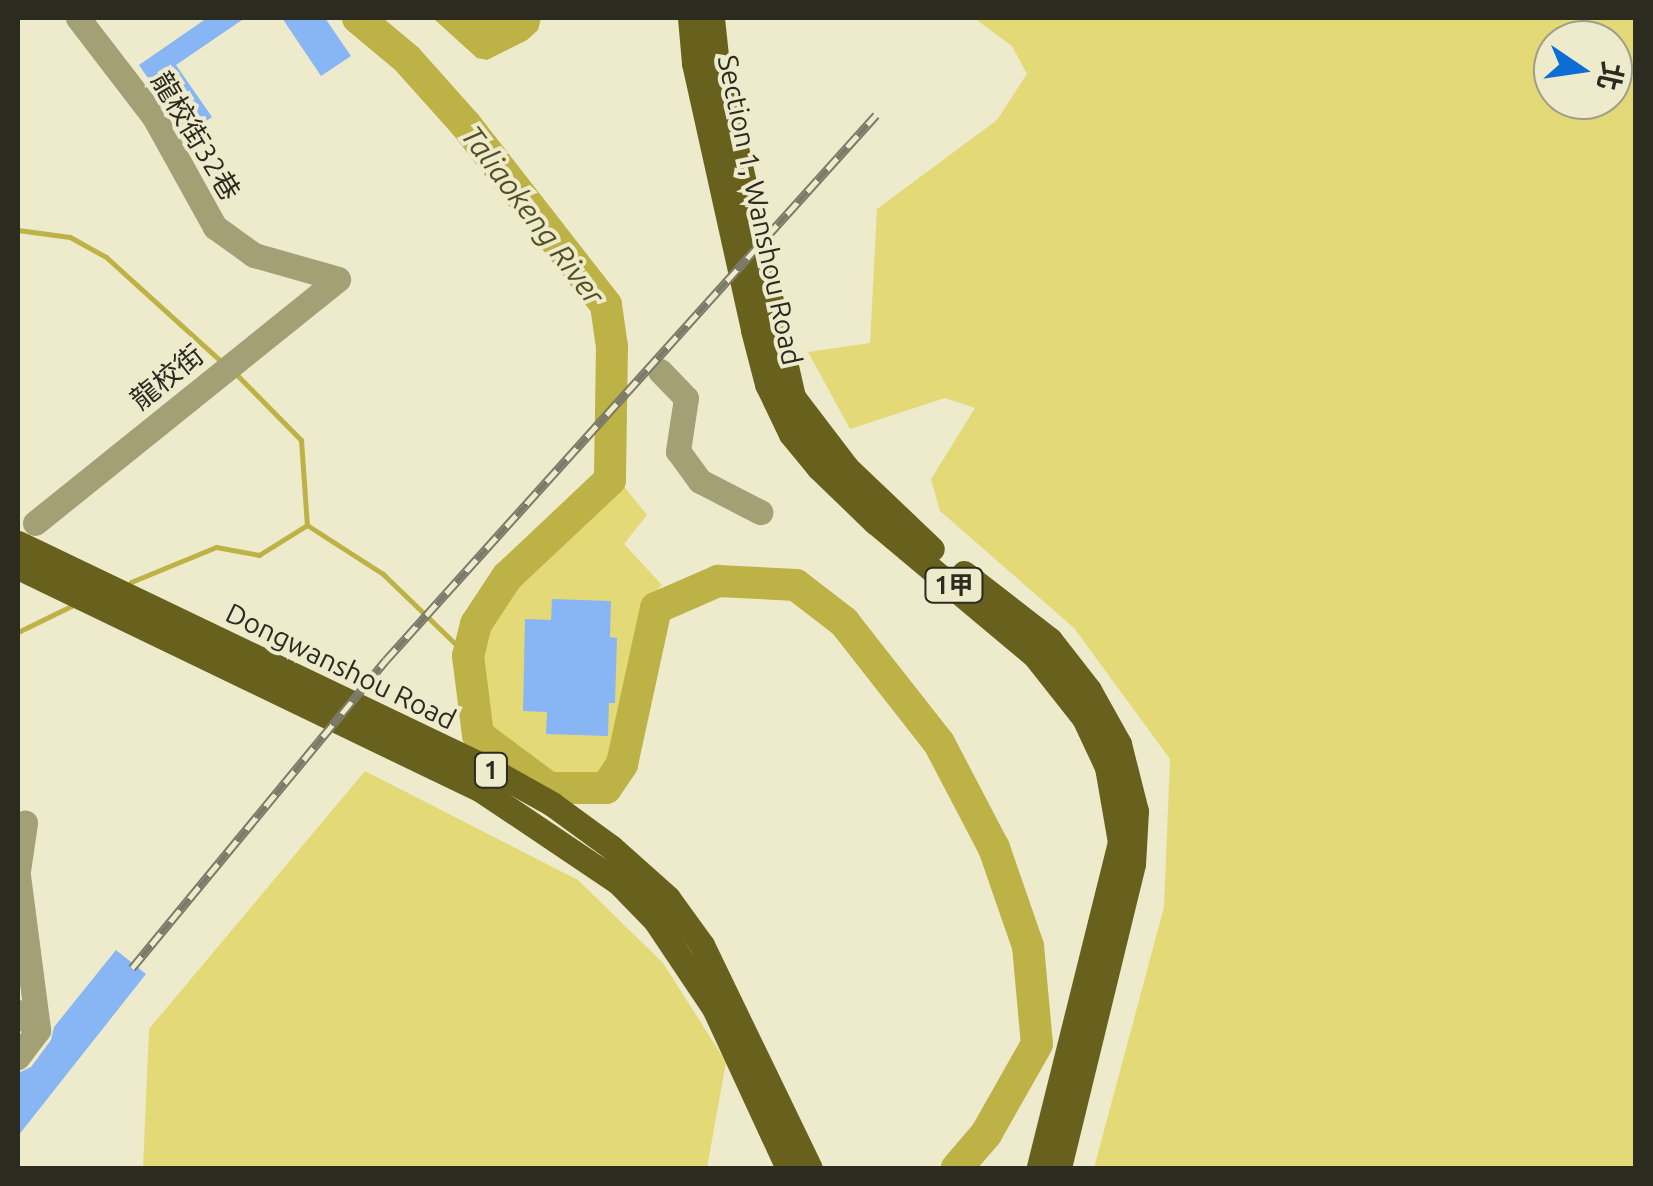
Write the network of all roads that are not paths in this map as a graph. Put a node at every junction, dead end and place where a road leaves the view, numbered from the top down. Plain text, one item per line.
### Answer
1 (78, 18) edge
2 (690, 18) edge
3 (712, 18) edge
4 (338, 280) joint
5 (660, 371) dead end
6 (760, 512) dead end
7 (26, 533) edge
8 (18, 567) edge
9 (487, 780) junction
10 (25, 822) dead end
11 (18, 873) edge
12 (18, 1012) edge
13 (38, 1030) junction
14 (18, 1057) edge
15 (788, 1168) edge
16 (810, 1168) edge
17 (1039, 1168) edge
18 (1060, 1168) edge

1 - 4 street, 龍校街32巷
2 - 17 main road, Section 1, Wanshou Road / 1甲
3 - 18 main road, Section 1, Wanshou Road / 1甲
4 - 7 street, 龍校街
5 - 6 street
7 - 9 main road, Dongwanshou Road / 1
8 - 9 main road, Dongwanshou Road / 1
9 - 15 main road, Dongwanshou Road / 1
9 - 16 main road, Dongwanshou Road / 1
10 - 11 street
11 - 13 street
12 - 13 street
13 - 14 street

